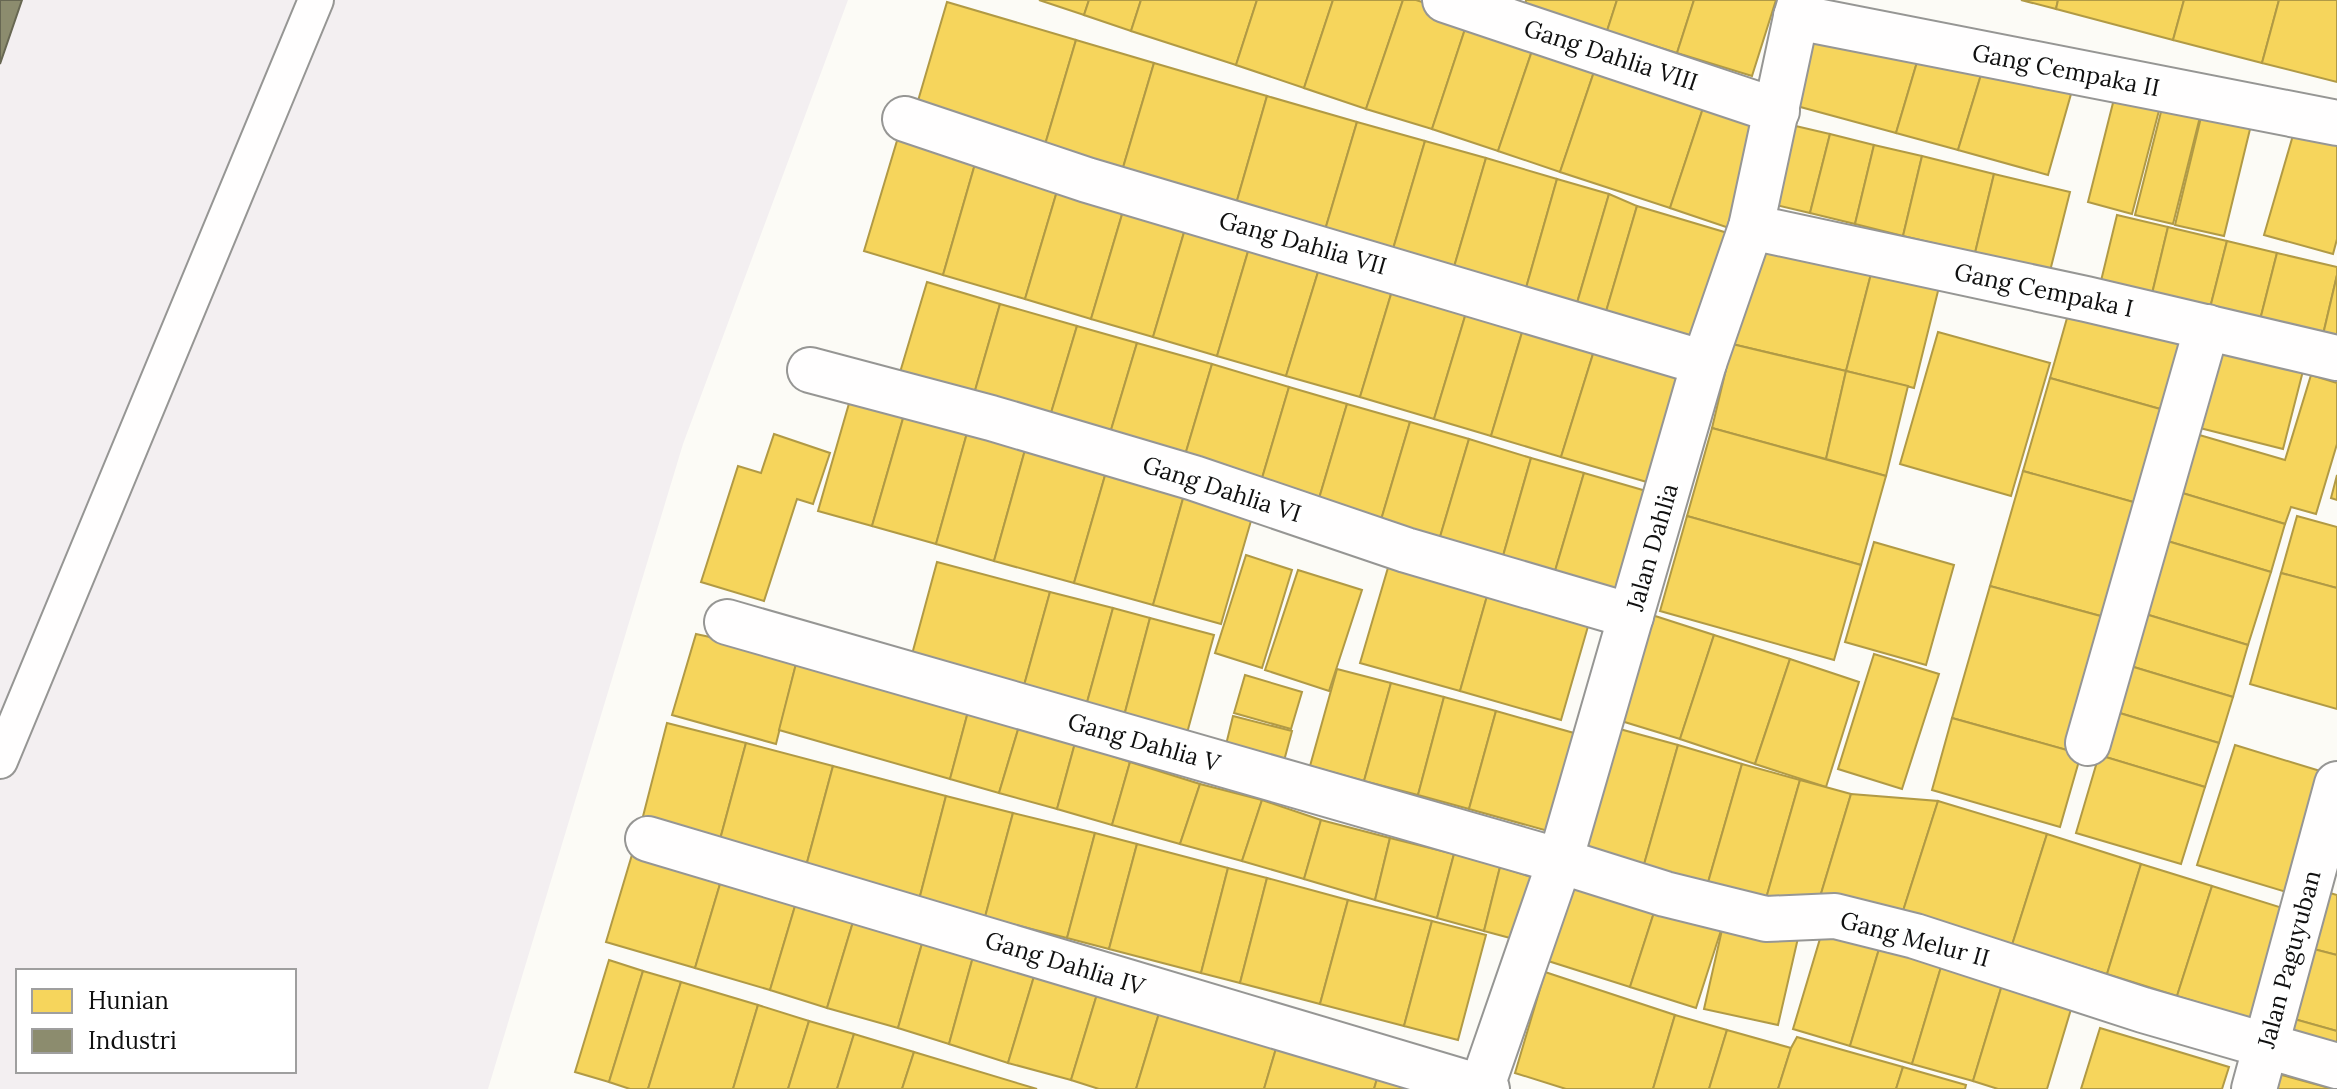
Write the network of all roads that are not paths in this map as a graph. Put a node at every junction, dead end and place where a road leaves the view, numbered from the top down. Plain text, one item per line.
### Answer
1 (316, 0) edge
2 (1445, 0) edge
3 (1798, 8) edge
4 (1777, 111) junction
5 (905, 119) dead end
6 (2337, 123) edge
7 (1751, 227) junction
8 (2207, 327) junction
9 (2337, 358) edge
10 (1704, 363) junction
11 (810, 370) dead end
12 (1631, 616) junction
13 (727, 622) dead end
14 (2088, 743) dead end
15 (0, 761) edge
16 (2337, 784) edge
17 (648, 839) dead end
18 (1560, 861) junction
19 (2265, 1047) junction
20 (2337, 1066) edge
21 (1483, 1088) edge
22 (2254, 1089) edge

1 - 15 lane
2 - 4 street, Gang Dahlia VIII
3 - 4 street, Jalan Dahlia
3 - 6 street, Gang Cempaka II
4 - 7 street, Jalan Dahlia
5 - 10 street, Gang Dahlia VII
7 - 8 street, Gang Cempaka I
7 - 10 street, Jalan Dahlia
8 - 9 street, Gang Cempaka I
8 - 14 street
10 - 12 street, Jalan Dahlia
11 - 12 street, Gang Dahlia VI
12 - 18 street, Jalan Dahlia
13 - 18 street, Gang Dahlia V
16 - 19 street, Jalan Paguyuban
17 - 21 street, Gang Dahlia IV
18 - 19 street, Gang Melur II
18 - 21 street, Jalan Dahlia
19 - 20 street, Gang Melur II
19 - 22 street, Jalan Paguyuban

